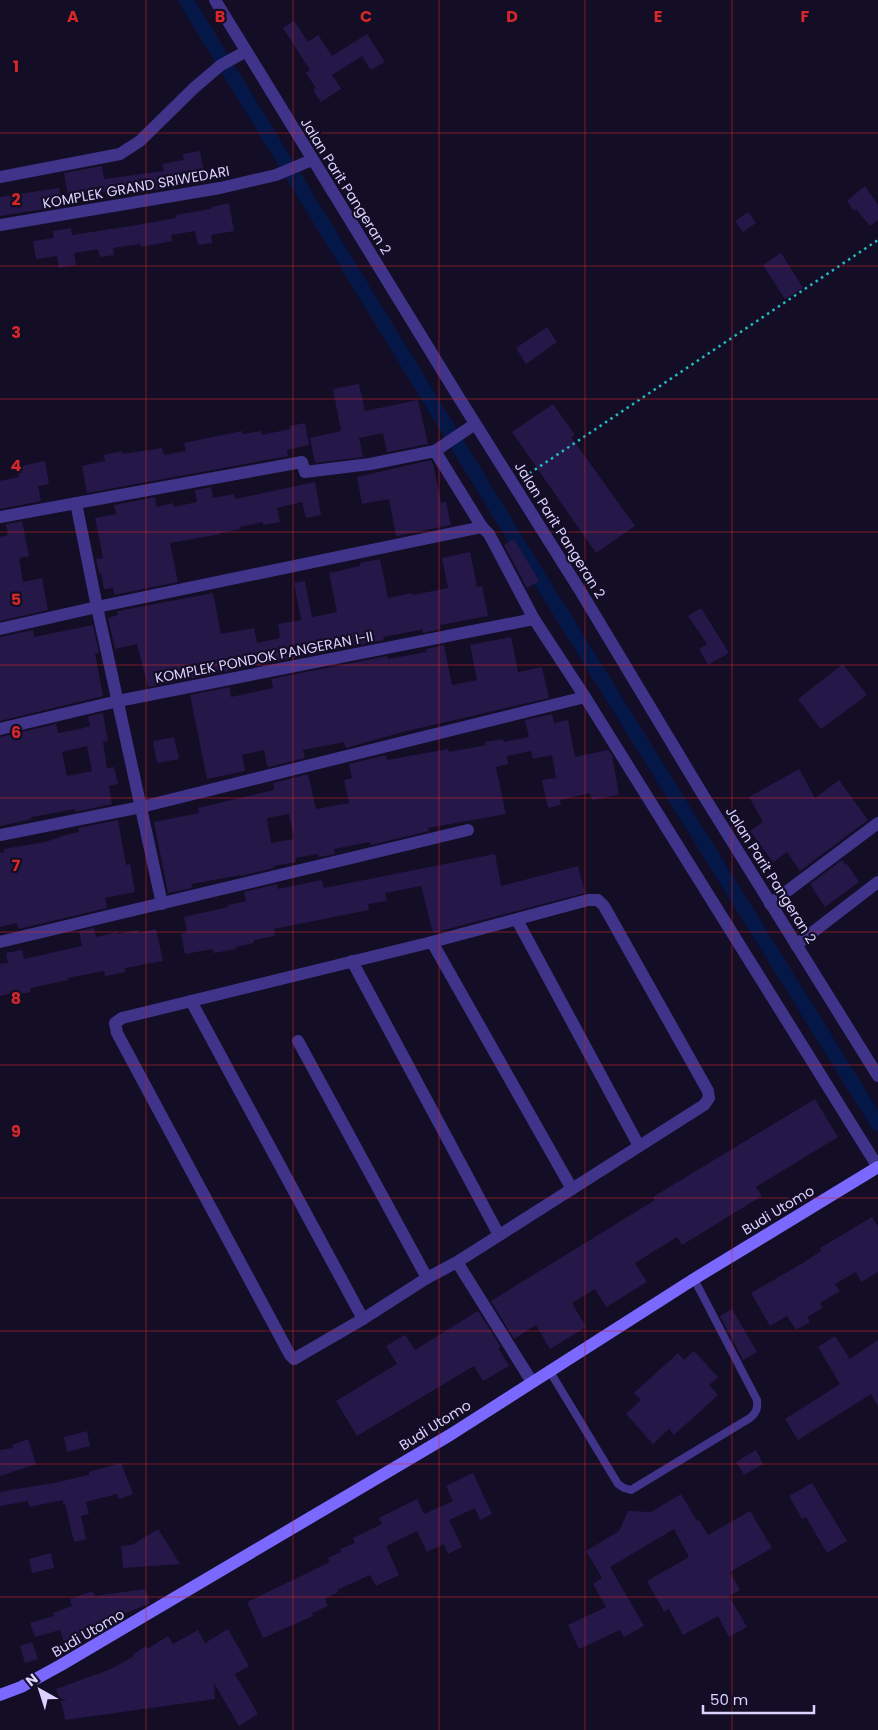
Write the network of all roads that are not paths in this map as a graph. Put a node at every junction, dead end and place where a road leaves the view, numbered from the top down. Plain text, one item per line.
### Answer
1 (214, 0) edge
2 (241, 55) junction
3 (312, 160) junction
4 (0, 177) edge
5 (0, 225) edge
6 (472, 426) junction
7 (438, 448) junction
8 (76, 503) junction
9 (0, 517) edge
10 (482, 527) junction
11 (97, 607) junction
12 (534, 619) junction
13 (0, 629) edge
14 (585, 697) junction
15 (118, 701) junction
16 (0, 728) edge
17 (141, 807) junction
18 (878, 823) edge
19 (468, 830) dead end
20 (0, 835) edge
21 (878, 882) edge
22 (162, 904) junction
23 (770, 904) junction
24 (517, 920) junction
25 (0, 942) edge
26 (432, 942) junction
27 (796, 945) junction
28 (352, 961) junction
29 (191, 1001) junction
30 (298, 1041) dead end
31 (878, 1076) edge
32 (639, 1146) junction
33 (878, 1167) edge
34 (572, 1189) junction
35 (499, 1235) junction
36 (457, 1262) junction
37 (427, 1278) junction
38 (694, 1279) junction
39 (363, 1320) junction
40 (549, 1370) junction
41 (532, 1382) junction
42 (0, 1695) edge

1 - 2 street, Jalan Parit Pangeran 2
2 - 3 street, Jalan Parit Pangeran 2
2 - 4 street
3 - 5 street, KOMPLEK GRAND SRIWEDARI
3 - 6 street, Jalan Parit Pangeran 2
6 - 7 street
6 - 23 street, Jalan Parit Pangeran 2
7 - 8 street
7 - 10 street
8 - 9 street
8 - 11 street
10 - 11 street
10 - 12 street
11 - 13 street
11 - 15 street
12 - 14 street
12 - 15 street, KOMPLEK PONDOK PANGERAN I-II
14 - 17 street
14 - 33 street
15 - 16 street, KOMPLEK PONDOK PANGERAN I-II
15 - 17 street
17 - 20 street
17 - 22 street
18 - 23 street
19 - 22 street
21 - 27 street
22 - 25 street
23 - 27 street, Jalan Parit Pangeran 2
24 - 26 street
24 - 32 street
24 - 32 street
26 - 28 street
26 - 34 street
27 - 31 street, Jalan Parit Pangeran 2
28 - 29 street
28 - 35 street
29 - 39 street
29 - 39 street
30 - 37 street
32 - 34 street
33 - 38 street, Budi Utomo
34 - 35 street
35 - 36 street
36 - 37 street
36 - 41 street
37 - 39 street
38 - 40 street, Budi Utomo
38 - 40 lane
40 - 41 street, Budi Utomo
41 - 42 street, Budi Utomo

